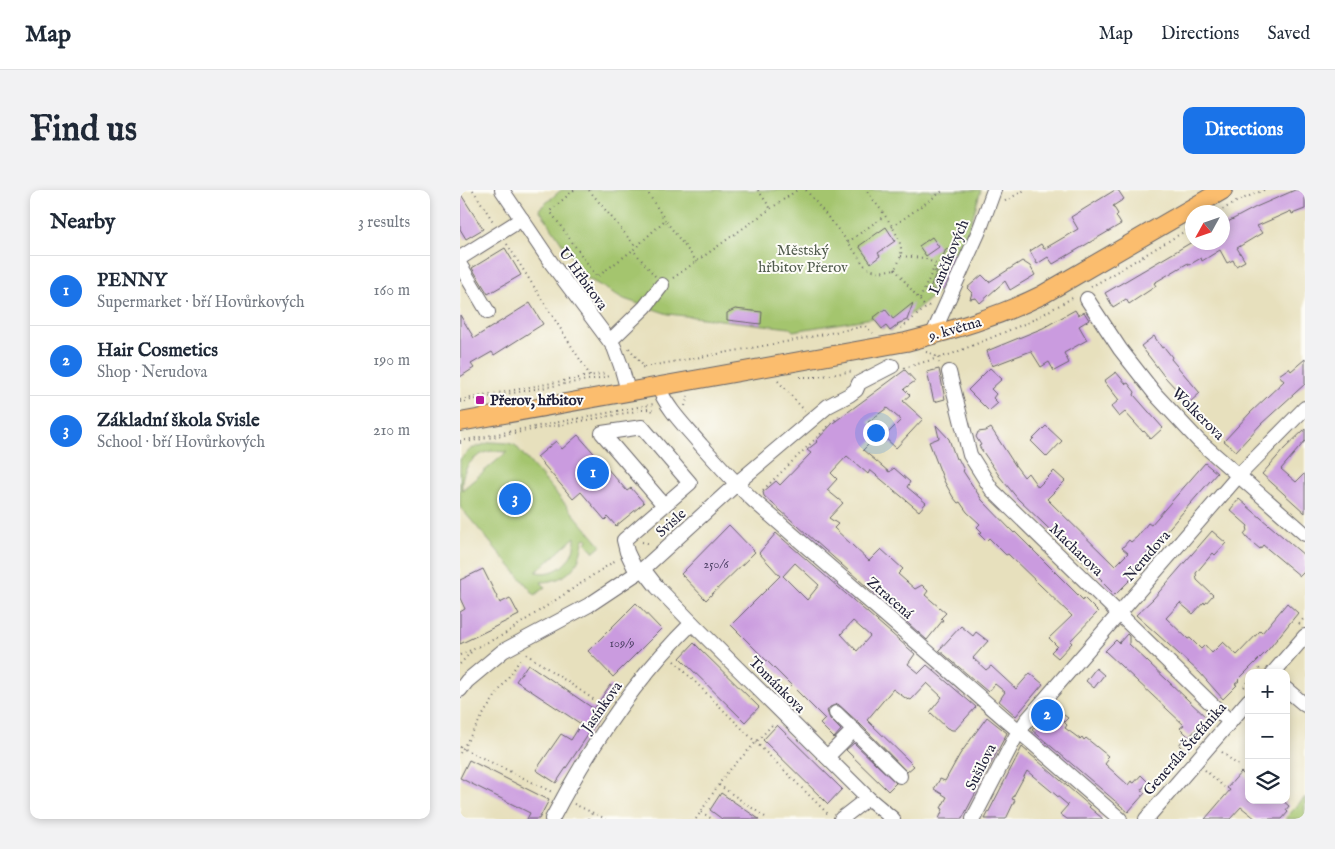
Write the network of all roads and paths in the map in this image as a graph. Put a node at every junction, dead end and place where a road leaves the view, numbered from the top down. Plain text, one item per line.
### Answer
1 (473, 190) edge
2 (502, 190) edge
3 (574, 190) edge
4 (589, 190) edge
5 (646, 190) edge
6 (758, 190) edge
7 (797, 190) edge
8 (806, 190) edge
9 (866, 190) edge
10 (944, 190) edge
11 (1025, 190) edge
12 (1222, 190) edge
13 (1264, 190) edge
14 (999, 195) edge
15 (1230, 205) edge
16 (771, 209) junction
17 (884, 216) junction
18 (522, 219) junction
19 (665, 220) junction
20 (892, 228) junction
21 (500, 233) junction
22 (848, 242) junction
23 (636, 247) junction
24 (634, 250) junction
25 (901, 256) junction
26 (460, 258) edge
27 (697, 262) junction
28 (460, 265) edge
29 (895, 269) junction
30 (933, 270) junction
31 (948, 277) dead end
32 (662, 285) junction
33 (937, 298) dead end
34 (920, 299) junction
35 (1087, 299) dead end
36 (926, 308) junction
37 (488, 312) dead end
38 (898, 330) dead end
39 (876, 335) dead end
40 (932, 336) junction
41 (610, 341) junction
42 (626, 345) dead end
43 (897, 367) joint
44 (944, 369) joint
45 (857, 370) dead end
46 (606, 373) dead end
47 (591, 376) junction
48 (604, 376) dead end
49 (783, 377) dead end
50 (800, 377) dead end
51 (628, 391) junction
52 (691, 393) dead end
53 (460, 401) edge
54 (657, 401) junction
55 (1305, 408) edge
56 (685, 410) dead end
57 (846, 411) dead end
58 (812, 419) junction
59 (460, 422) edge
60 (460, 441) edge
61 (1239, 475) junction
62 (736, 485) junction
63 (762, 491) dead end
64 (664, 505) junction
65 (1305, 534) edge
66 (618, 559) dead end
67 (640, 571) junction
68 (1118, 614) junction
69 (692, 623) junction
70 (1305, 636) edge
71 (476, 647) junction
72 (460, 655) edge
73 (668, 656) dead end
74 (460, 664) edge
75 (1276, 669) edge
76 (460, 690) edge
77 (1290, 692) edge
78 (1245, 705) edge
79 (1305, 705) edge
80 (609, 710) dead end
81 (836, 713) dead end
82 (779, 718) dead end
83 (1230, 722) junction
84 (854, 730) junction
85 (1019, 731) junction
86 (756, 741) junction
87 (461, 747) edge
88 (1221, 751) dead end
89 (460, 753) edge
90 (827, 757) junction
91 (1241, 768) dead end
92 (1205, 770) dead end
93 (900, 776) dead end
94 (719, 785) junction
95 (1224, 787) dead end
96 (556, 794) dead end
97 (868, 798) junction
98 (567, 801) dead end
99 (701, 812) junction
100 (592, 813) junction
101 (836, 817) edge
102 (552, 819) edge
103 (588, 819) edge
104 (606, 819) edge
105 (696, 819) edge
106 (712, 819) edge
107 (768, 819) edge
108 (893, 819) edge
109 (973, 819) edge
110 (1120, 819) edge
111 (1146, 819) edge

1 - 21 path
2 - 18 street, U Hřbitova
3 - 24 path
4 - 23 path
5 - 19 path
6 - 16 path
7 - 16 path
8 - 22 path
9 - 17 path
10 - 20 path
11 - 14 path
12 - 40 main road, 9. května
13 - 15 path
14 - 40 street, Lančíkových
16 - 27 path
17 - 20 path
17 - 22 path
18 - 21 street
18 - 41 street, U Hřbitova
19 - 23 path
19 - 27 path
20 - 25 path
21 - 26 street
21 - 47 path
22 - 29 path
23 - 24 path
24 - 32 path
25 - 29 path
25 - 30 path
27 - 32 path
28 - 37 street
29 - 34 path
30 - 31 path
30 - 34 path
32 - 41 street
33 - 36 path
34 - 36 path
35 - 61 street, Wolkerova
36 - 38 path
39 - 42 path
40 - 54 main road, 9. května
41 - 51 street, U Hřbitova
43 - 44 path
43 - 58 street, Svisle
44 - 68 street, Macharova
45 - 50 path
46 - 47 path
47 - 53 path
48 - 53 path
49 - 58 path
51 - 54 main road, 9. května
51 - 59 main road, 9. května
52 - 56 path
54 - 60 path
54 - 62 street, Ztracená
55 - 61 street, Nerudova
57 - 63 path
58 - 62 street, Svisle
61 - 65 street, Wolkerova
61 - 68 street, Nerudova
62 - 67 street, Svisle
62 - 85 street, Ztracená
64 - 64 street
64 - 67 street, Tománkova
66 - 71 path
67 - 69 street, Tománkova
67 - 76 street, Svisle
68 - 83 street, Macharova
68 - 85 street, Nerudova
69 - 90 street, Tománkova
69 - 102 street, Jasínkova
70 - 75 street
71 - 72 path
71 - 74 path
73 - 86 path
77 - 79 street
78 - 83 street, Generála Štefánika
80 - 87 path
81 - 84 street
82 - 86 path
83 - 111 street, Generála Štefánika
84 - 90 street
84 - 93 street
85 - 109 street, Sušilova
85 - 110 street, Ztracená
86 - 94 path
86 - 101 path
87 - 89 path
87 - 96 path
88 - 91 path
90 - 97 street, Tománkova
92 - 95 path
94 - 99 path
94 - 107 path
97 - 101 street
97 - 108 street, Tománkova
98 - 100 path
99 - 105 path
99 - 106 path
100 - 103 path
100 - 104 path

